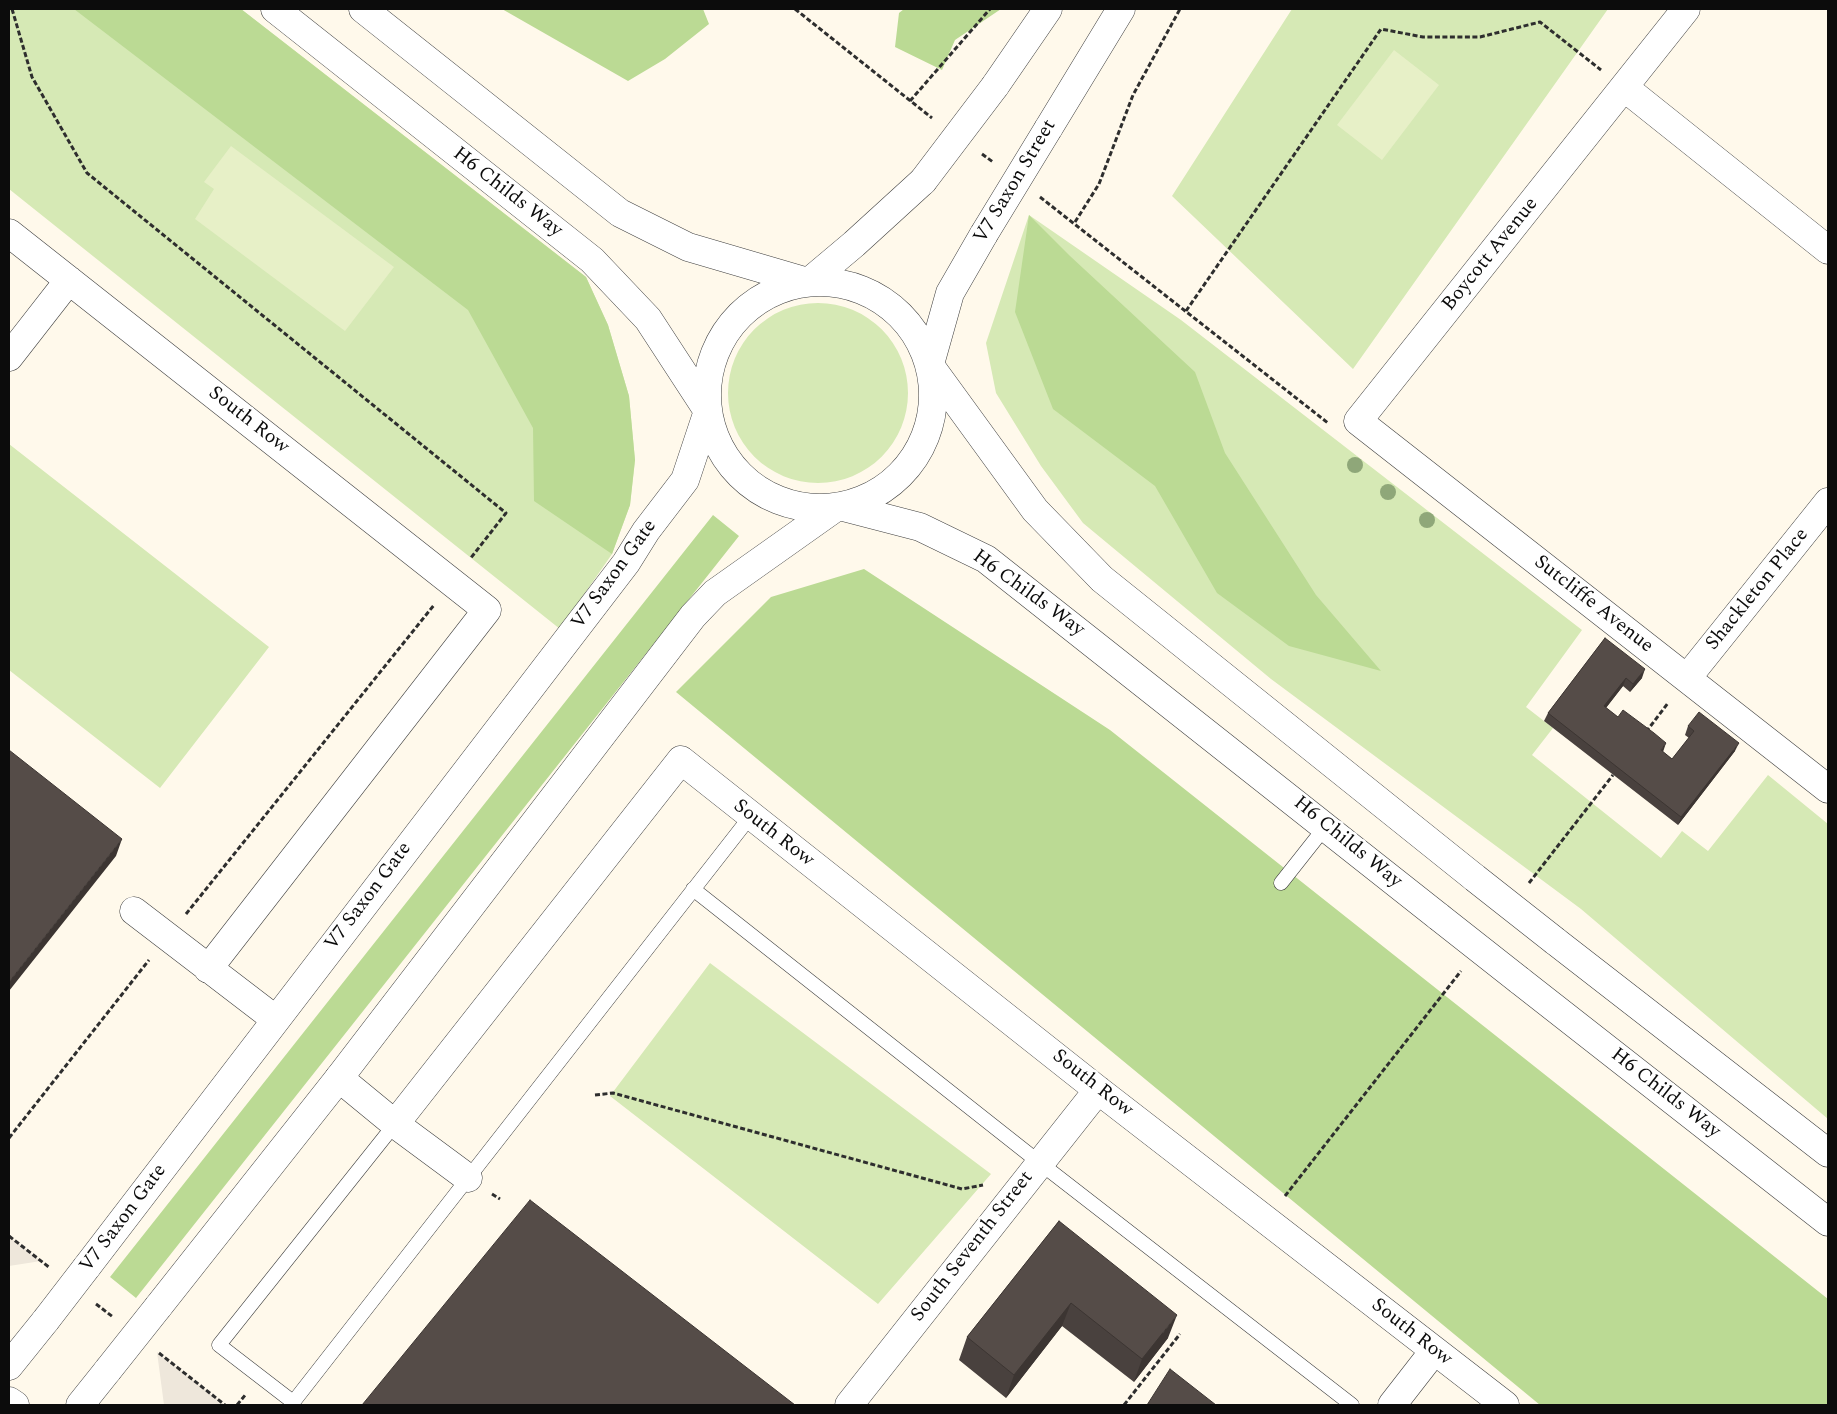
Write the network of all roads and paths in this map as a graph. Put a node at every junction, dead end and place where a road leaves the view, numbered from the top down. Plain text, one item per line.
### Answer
1 (10, 9) edge
2 (275, 9) edge
3 (363, 9) edge
4 (990, 9) edge
5 (1048, 9) edge
6 (1121, 9) edge
7 (1180, 9) edge
8 (1686, 9) edge
9 (1625, 88) junction
10 (910, 101) dead end
11 (1075, 222) dead end
12 (9, 233) edge
13 (1828, 250) edge
14 (69, 280) junction
15 (807, 281) junction
16 (1186, 311) dead end
17 (9, 357) edge
18 (930, 366) junction
19 (707, 411) junction
20 (1358, 421) joint
21 (1828, 502) edge
22 (839, 508) junction
23 (452, 582) junction
24 (1687, 678) junction
25 (1643, 736) edge
26 (1613, 775) edge
27 (1828, 789) edge
28 (750, 817) junction
29 (1326, 826) junction
30 (1281, 884) dead end
31 (1527, 885) dead end
32 (693, 889) junction
33 (134, 911) dead end
34 (167, 937) junction
35 (1467, 963) dead end
36 (208, 969) junction
37 (275, 1020) junction
38 (339, 1078) junction
39 (1098, 1090) junction
40 (595, 1095) dead end
41 (395, 1124) junction
42 (9, 1138) edge
43 (1828, 1153) edge
44 (1040, 1163) junction
45 (468, 1178) junction
46 (990, 1184) dead end
47 (1266, 1220) junction
48 (1828, 1222) edge
49 (1180, 1334) dead end
50 (1434, 1351) junction
51 (9, 1366) edge
52 (9, 1401) edge
53 (292, 1404) edge
54 (15, 1405) edge
55 (80, 1405) edge
56 (849, 1405) edge
57 (1124, 1405) edge
58 (1352, 1405) edge
59 (1392, 1405) edge
60 (1505, 1405) edge

1 - 23 path
2 - 19 street, H6 Childs Way
3 - 15 street
4 - 10 path
5 - 15 street, bridge
6 - 18 street, V7 Saxon Street, bridge
7 - 11 path
8 - 9 street, Boycott Avenue
9 - 13 street
9 - 16 path
9 - 20 street, Boycott Avenue
12 - 14 street, South Row
14 - 17 street
14 - 23 street, South Row
15 - 18 street
15 - 19 street
18 - 22 street
18 - 43 street, bridge
19 - 22 street
19 - 37 street, V7 Saxon Gate
20 - 24 street, Sutcliffe Avenue
21 - 24 street, Shackleton Place
22 - 29 street, H6 Childs Way
22 - 38 street
23 - 34 path
23 - 36 street, South Row
24 - 25 path
24 - 27 street, Sutcliffe Avenue
26 - 31 path
28 - 32 lane
28 - 39 street, South Row
28 - 41 street, South Row
29 - 30 lane
29 - 48 street, H6 Childs Way, bridge
32 - 44 lane
32 - 45 lane
33 - 34 street
34 - 36 street
34 - 42 path
35 - 47 path
36 - 37 street
37 - 51 street, V7 Saxon Gate, bridge
38 - 41 street
38 - 55 street, bridge
39 - 44 street, South Seventh Street
39 - 47 street, South Row
40 - 46 path
41 - 45 street
41 - 53 lane
44 - 56 street, South Seventh Street
44 - 58 lane
45 - 53 lane
47 - 50 street, South Row
49 - 57 path
50 - 59 street
50 - 60 street, South Row
52 - 54 street

